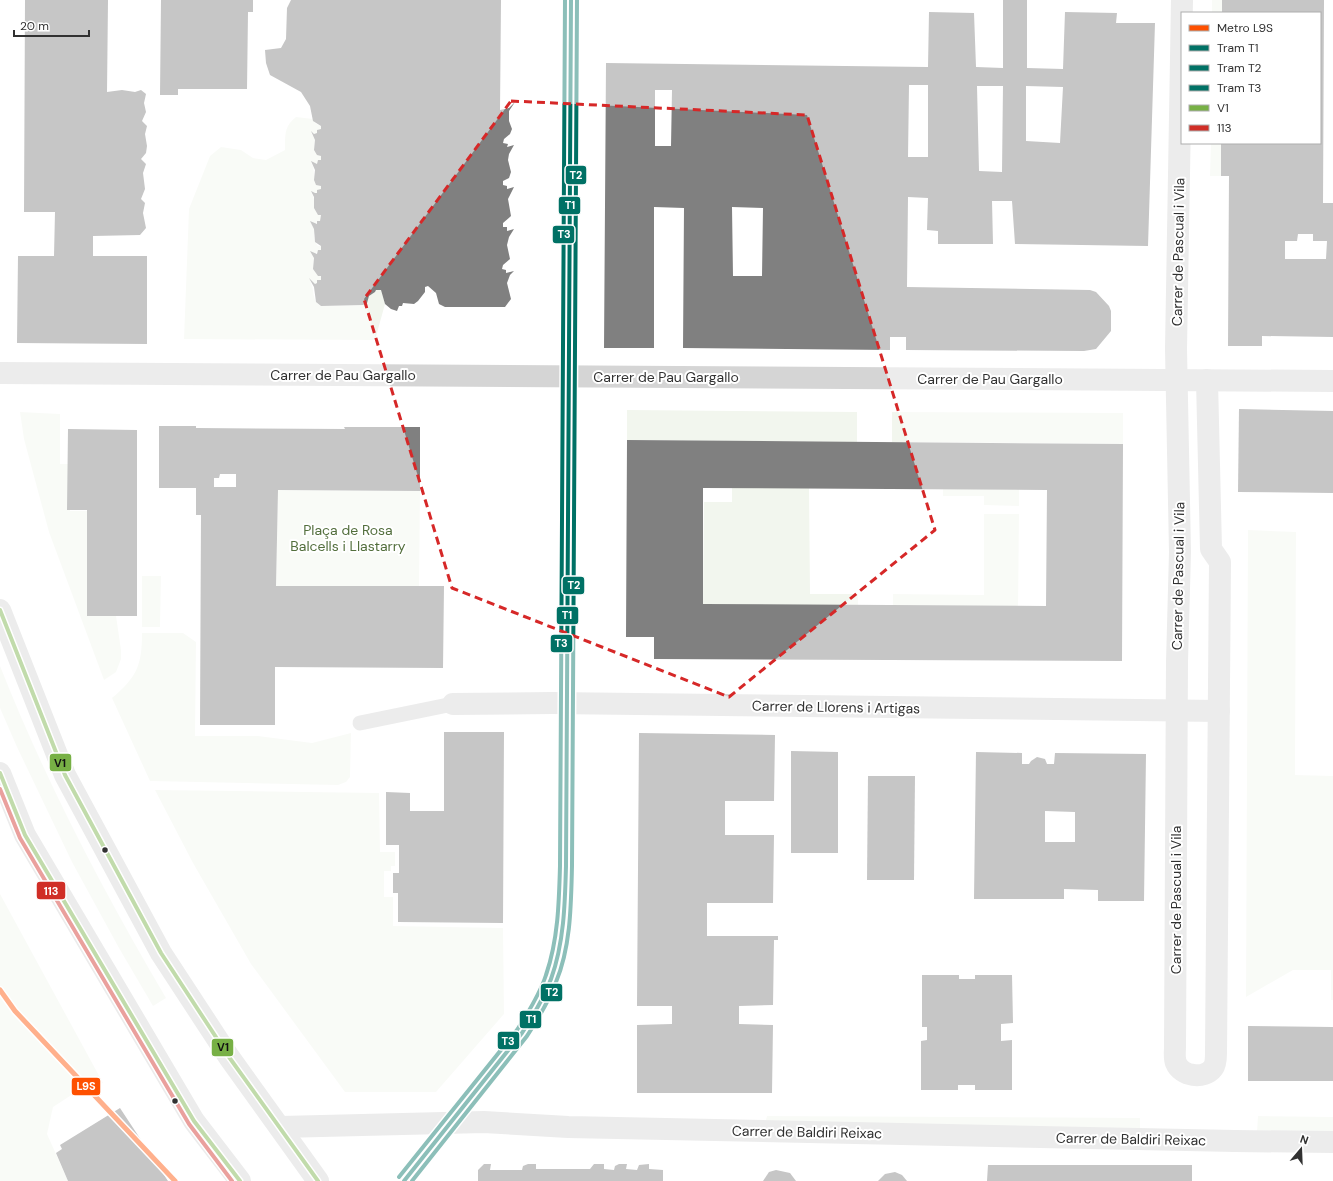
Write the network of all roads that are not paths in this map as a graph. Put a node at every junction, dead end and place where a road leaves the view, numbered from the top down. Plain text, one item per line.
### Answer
1 (1182, 0) edge
2 (1182, 12) edge
3 (1181, 76) edge
4 (0, 373) edge
5 (1177, 380) junction
6 (1208, 380) junction
7 (1333, 381) edge
8 (1211, 549) junction
9 (1180, 552) junction
10 (0, 610) edge
11 (453, 704) joint
12 (1176, 711) junction
13 (1219, 711) junction
14 (360, 724) dead end
15 (0, 773) edge
16 (281, 1127) junction
17 (1333, 1142) edge
18 (240, 1181) edge
19 (318, 1181) edge

1 - 2 street, Carrer de Pascual i Vila
3 - 5 street, Carrer de Pascual i Vila
4 - 5 street, Carrer de Pau Gargallo
5 - 6 street, Carrer de Pau Gargallo
5 - 9 street, Carrer de Pascual i Vila
6 - 7 street, Carrer de Pau Gargallo
6 - 8 street, Carrer de Pascual i Vila
8 - 9 street
8 - 13 street, Carrer de Pascual i Vila
9 - 12 street, Carrer de Pascual i Vila
10 - 16 street
11 - 12 street, Carrer de Llorens i Artigas
11 - 14 lane
12 - 13 street, Carrer de Llorens i Artigas
12 - 13 street, Carrer de Pascual i Vila
15 - 18 street
16 - 17 street, Carrer de Baldiri Reixac
16 - 19 street

